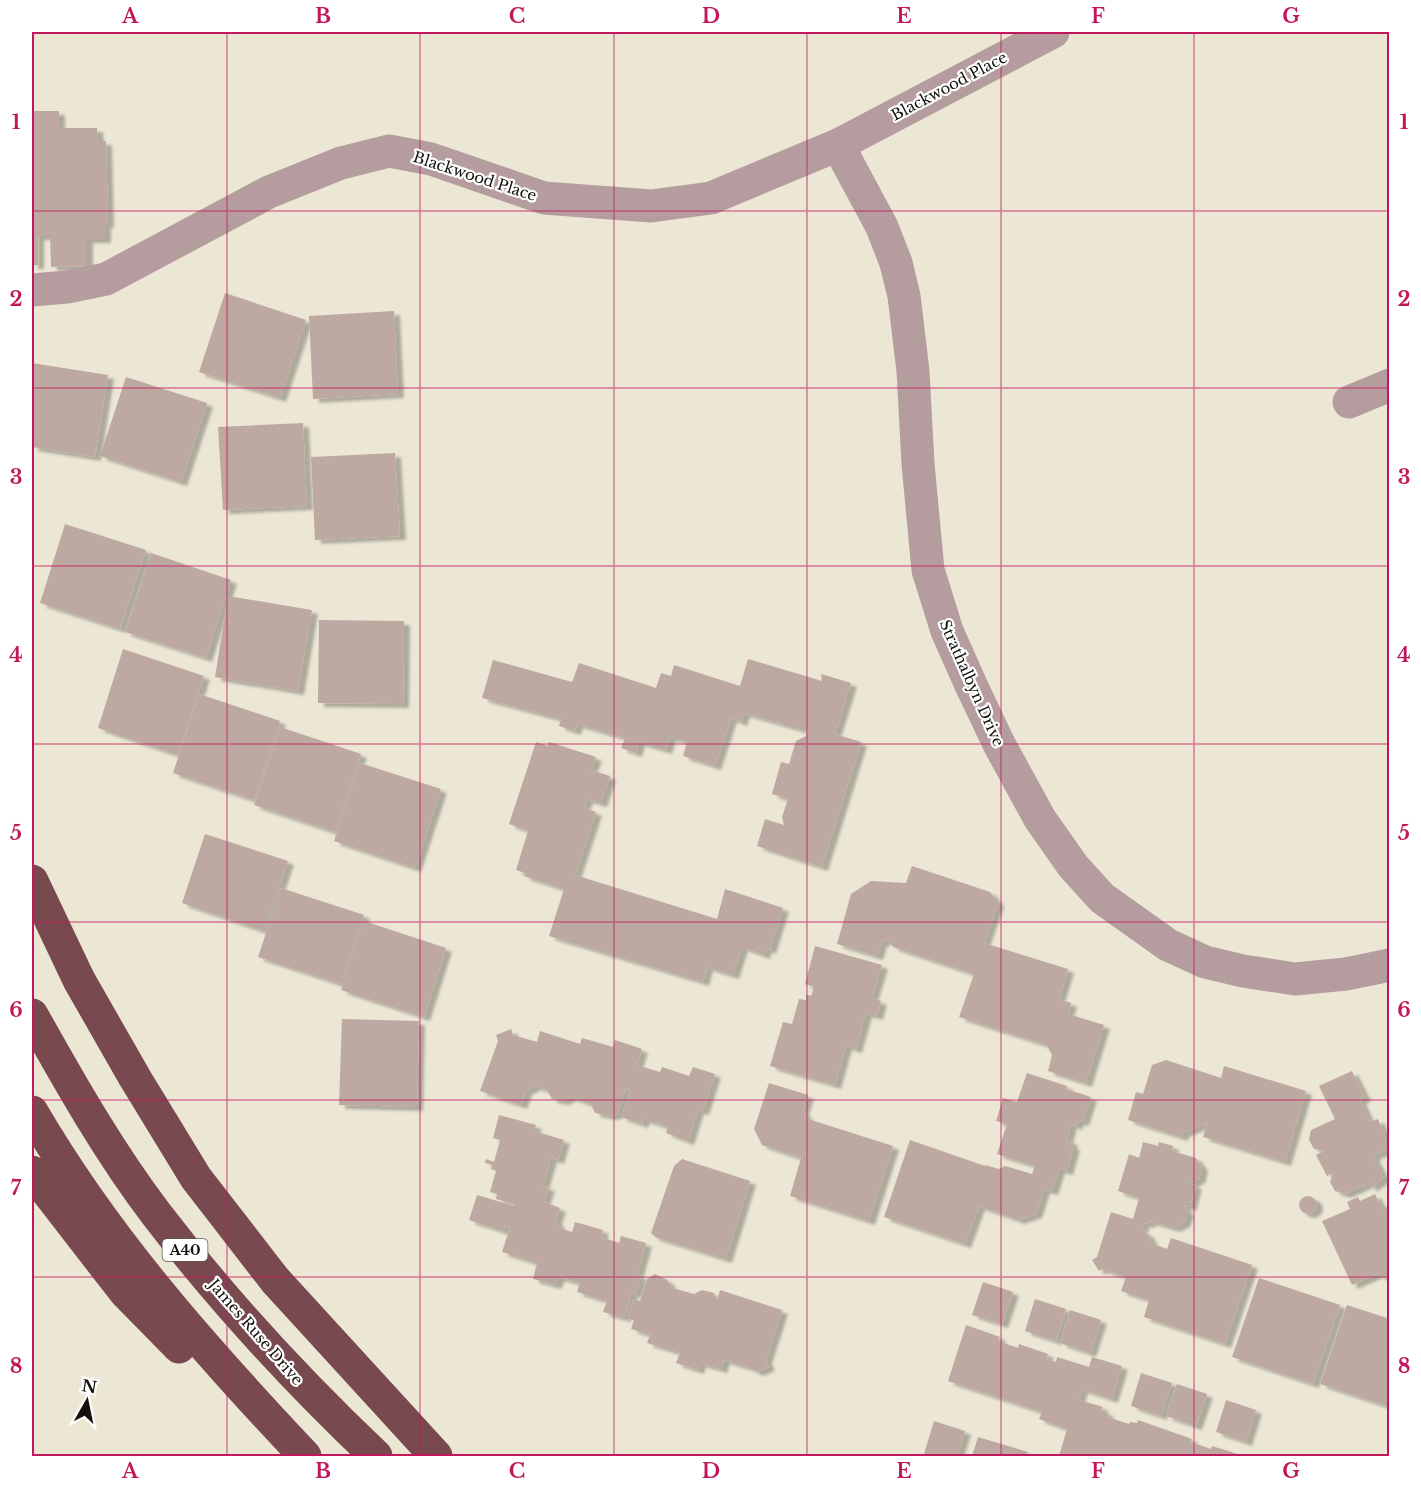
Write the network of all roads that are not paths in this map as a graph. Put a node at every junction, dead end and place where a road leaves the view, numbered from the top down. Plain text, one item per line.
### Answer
1 (1053, 32) edge
2 (838, 145) junction
3 (32, 290) edge
4 (1389, 385) edge
5 (1349, 402) dead end
6 (32, 881) edge
7 (1389, 965) edge
8 (32, 1014) edge
9 (32, 1112) edge
10 (32, 1172) edge
11 (304, 1456) edge
12 (376, 1456) edge
13 (436, 1456) edge

1 - 2 street, Blackwood Place
2 - 3 street, Blackwood Place
2 - 7 street, Strathalbyn Drive
4 - 5 street
6 - 13 highway
8 - 12 highway, James Ruse Drive / A40
9 - 11 highway
10 - 11 highway

